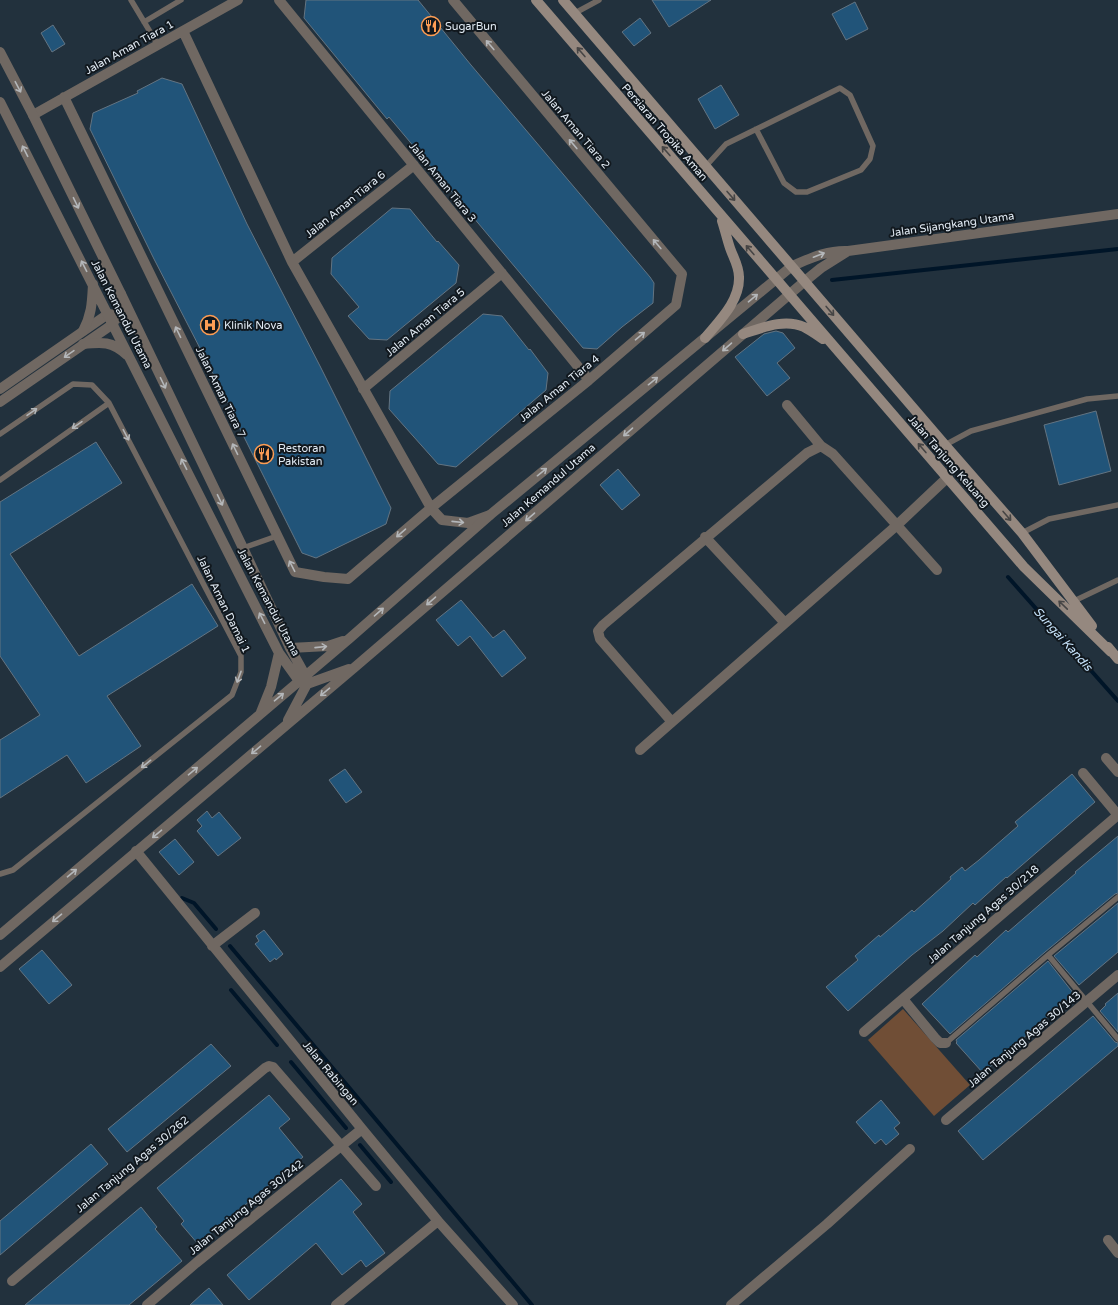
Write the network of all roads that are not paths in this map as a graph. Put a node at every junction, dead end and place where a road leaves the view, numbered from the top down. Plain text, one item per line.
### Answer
1 (131, 0) edge
2 (182, 0) edge
3 (238, 0) edge
4 (279, 0) edge
5 (453, 0) edge
6 (536, 0) edge
7 (563, 0) edge
8 (599, 0) edge
9 (575, 13) junction
10 (144, 22) junction
11 (183, 30) junction
12 (158, 45) junction
13 (0, 52) edge
14 (64, 97) junction
15 (0, 102) edge
16 (33, 115) junction
17 (756, 129) junction
18 (414, 165) junction
19 (706, 166) junction
20 (1118, 214) edge
21 (721, 216) junction
22 (848, 251) junction
23 (292, 262) junction
24 (792, 266) junction
25 (502, 274) junction
26 (682, 274) joint
27 (776, 280) junction
28 (805, 281) junction
29 (93, 284) junction
30 (120, 294) junction
31 (789, 295) junction
32 (113, 318) junction
33 (136, 327) junction
34 (83, 331) junction
35 (743, 334) junction
36 (706, 338) junction
37 (83, 344) junction
38 (831, 344) junction
39 (130, 357) junction
40 (589, 380) junction
41 (0, 389) edge
42 (363, 389) junction
43 (1118, 396) edge
44 (0, 402) edge
45 (109, 403) junction
46 (787, 405) dead end
47 (0, 434) edge
48 (945, 445) junction
49 (821, 446) junction
50 (948, 477) junction
51 (0, 480) edge
52 (1118, 505) edge
53 (430, 508) junction
54 (490, 515) junction
55 (896, 526) junction
56 (1022, 533) junction
57 (277, 536) junction
58 (705, 537) junction
59 (243, 548) junction
60 (937, 570) dead end
61 (1118, 580) edge
62 (1074, 601) junction
63 (785, 623) junction
64 (350, 638) junction
65 (290, 648) junction
66 (279, 653) junction
67 (1115, 656) edge
68 (355, 667) junction
69 (304, 680) junction
70 (260, 714) junction
71 (672, 722) junction
72 (286, 725) junction
73 (640, 750) dead end
74 (1106, 758) dead end
75 (1118, 772) edge
76 (1083, 773) dead end
77 (1118, 815) edge
78 (136, 851) junction
79 (0, 874) edge
80 (1118, 897) edge
81 (255, 913) dead end
82 (0, 935) edge
83 (212, 946) junction
84 (1048, 955) junction
85 (0, 967) edge
86 (1118, 975) edge
87 (903, 999) junction
88 (1086, 1002) junction
89 (864, 1032) dead end
90 (1118, 1039) edge
91 (946, 1043) joint
92 (946, 1120) dead end
93 (362, 1129) junction
94 (341, 1146) junction
95 (910, 1149) dead end
96 (376, 1186) dead end
97 (438, 1221) junction
98 (1108, 1240) dead end
99 (1118, 1253) edge
100 (12, 1281) dead end
101 (147, 1305) edge
102 (336, 1305) edge
103 (513, 1305) edge
104 (731, 1305) edge

1 - 10 lane
2 - 10 lane
3 - 11 street, Jalan Aman Tiara 1
4 - 18 street, Jalan Aman Tiara 3
26 -> 5 street, Jalan Aman Tiara 2
21 -> 6 main road, Persiaran Tropika Aman
7 - 9 main road, Persiaran Tropika Aman
8 - 9 lane
9 - 19 main road, Persiaran Tropika Aman
10 - 12 lane
11 - 12 street, Jalan Aman Tiara 1
11 - 23 street
12 - 14 street, Jalan Aman Tiara 1
13 -> 16 street, Jalan Kemandul Utama
14 - 16 street, Jalan Aman Tiara 1
57 -> 14 street, Jalan Aman Tiara 7
29 -> 15 street, Jalan Kemandul Utama
16 -> 30 street, Jalan Kemandul Utama
17 - 17 lane
17 - 19 lane
18 - 23 street, Jalan Aman Tiara 6
18 - 25 street, Jalan Aman Tiara 3
19 -> 24 main road, Persiaran Tropika Aman
20 - 22 street, Jalan Sijangkang Utama
27 -> 21 main road, Persiaran Tropika Aman
21 - 36 main road
24 -> 22 street, Jalan Sijangkang Utama
22 - 28 street, Jalan Kemandul Utama
23 - 42 street
24 - 27 street, Jalan Kemandul Utama
24 - 28 main road, Jalan Tanjung Keluang
25 - 40 street, Jalan Aman Tiara 3
25 - 42 street, Jalan Aman Tiara 5
40 -> 26 street, Jalan Aman Tiara 4
27 - 31 main road, Jalan Tanjung Keluang
36 -> 27 street, Jalan Kemandul Utama
28 - 31 street, Jalan Kemandul Utama
28 -> 48 main road, Jalan Tanjung Keluang
29 - 32 street, Jalan Kemandul Utama
29 - 34 street
30 - 32 street
30 - 33 street, Jalan Kemandul Utama
31 - 35 street, Jalan Kemandul Utama
31 - 38 main road, Jalan Tanjung Keluang
32 - 33 street
32 - 34 street
32 - 37 street
32 - 39 street, Jalan Kemandul Utama
33 -> 59 street, Jalan Kemandul Utama
34 - 41 street
35 - 38 main road
35 -> 68 street, Jalan Kemandul Utama
54 -> 36 street, Jalan Kemandul Utama
37 - 39 street
37 -> 44 street
50 -> 38 main road, Jalan Tanjung Keluang
66 -> 39 street, Jalan Kemandul Utama
40 - 53 street, Jalan Aman Tiara 4
42 - 53 street
43 - 48 lane
47 -> 45 lane, Jalan Aman Damai 1
45 -> 51 lane
45 -> 79 lane, Jalan Aman Damai 1
46 - 49 street
48 -> 56 main road, Jalan Tanjung Keluang
49 - 55 street
49 - 58 street
50 - 55 street
67 -> 50 main road, Jalan Tanjung Keluang
52 - 56 lane
53 -> 54 street
53 -> 57 street, Jalan Aman Tiara 7
64 -> 54 street, Jalan Kemandul Utama
55 - 60 street
55 - 63 street
56 - 62 main road, Jalan Tanjung Keluang
57 - 59 lane
58 - 63 street
58 - 71 street
59 - 65 street, Jalan Kemandul Utama
61 - 62 lane
62 - 67 main road, Jalan Tanjung Keluang
63 - 71 street
65 -> 64 street
64 - 69 street, Jalan Kemandul Utama
65 - 69 street, Jalan Kemandul Utama
66 - 69 street, Jalan Kemandul Utama
66 - 70 street
68 - 69 street, Jalan Kemandul Utama
68 -> 72 street
70 -> 69 street, Jalan Kemandul Utama
69 - 72 street
82 -> 70 street, Jalan Kemandul Utama
71 - 73 street
72 -> 78 street
74 - 75 street
76 - 77 street
77 - 87 street, Jalan Tanjung Agas 30/218
78 - 83 street, Jalan Rabingan
78 -> 85 street
80 - 84 lane
81 - 83 street
83 - 93 street, Jalan Rabingan
84 - 88 lane
84 - 91 lane
86 - 88 street, Jalan Tanjung Agas 30/143
87 - 89 street, Jalan Tanjung Agas 30/218
87 - 91 street
88 - 90 lane
88 - 92 street, Jalan Tanjung Agas 30/143
93 - 94 street, Jalan Tanjung Agas 30/242
93 - 97 street, Jalan Rabingan
94 - 96 street
94 - 100 street, Jalan Tanjung Agas 30/262
94 - 101 street, Jalan Tanjung Agas 30/242
95 - 104 street
97 - 102 street
97 - 103 street, Jalan Rabingan
98 - 99 street

